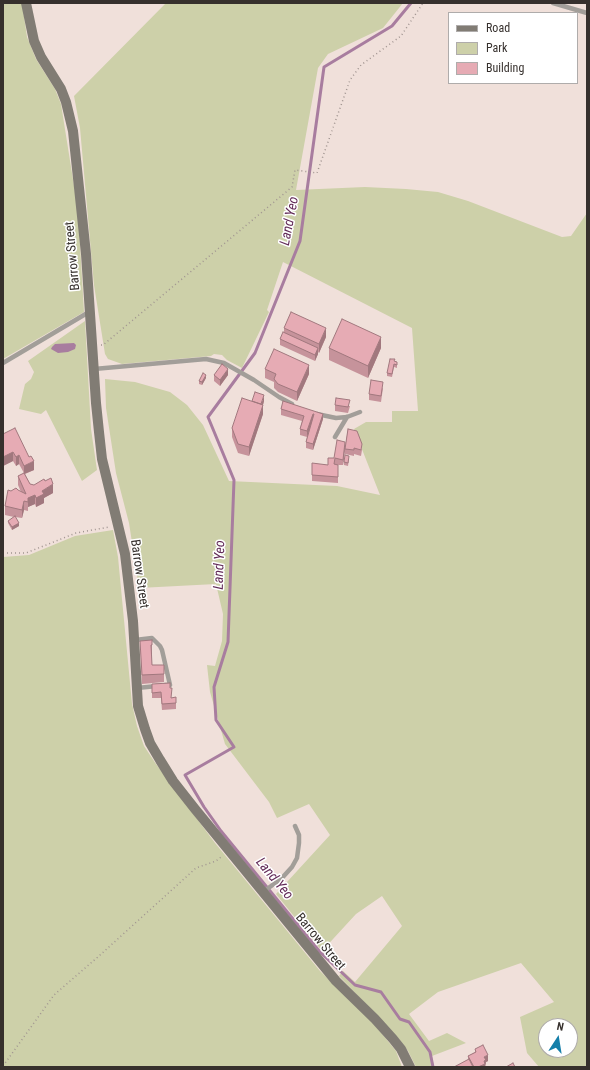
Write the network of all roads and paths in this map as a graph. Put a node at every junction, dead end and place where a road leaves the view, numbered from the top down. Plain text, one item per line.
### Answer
1 (26, 3) edge
2 (424, 3) edge
3 (553, 3) edge
4 (587, 13) edge
5 (90, 312) junction
6 (92, 346) junction
7 (3, 363) edge
8 (94, 369) junction
9 (297, 406) edge
10 (310, 411) edge
11 (360, 412) dead end
12 (347, 417) junction
13 (335, 437) dead end
14 (118, 525) junction
15 (3, 553) edge
16 (134, 640) junction
17 (137, 688) junction
18 (295, 826) dead end
19 (228, 850) junction
20 (263, 892) junction
21 (3, 1066) edge
22 (410, 1067) edge

1 - 5 main road, Barrow Street
2 - 6 path
3 - 4 lane
5 - 6 main road, Barrow Street
5 - 7 lane
6 - 8 main road, Barrow Street
8 - 9 lane
8 - 14 main road, Barrow Street
10 - 12 lane
11 - 12 lane
12 - 13 lane
14 - 15 path
14 - 16 main road, Barrow Street
16 - 17 main road, Barrow Street
16 - 17 lane
17 - 19 main road, Barrow Street
18 - 20 lane
19 - 20 main road, Barrow Street
19 - 21 path
20 - 22 main road, Barrow Street

